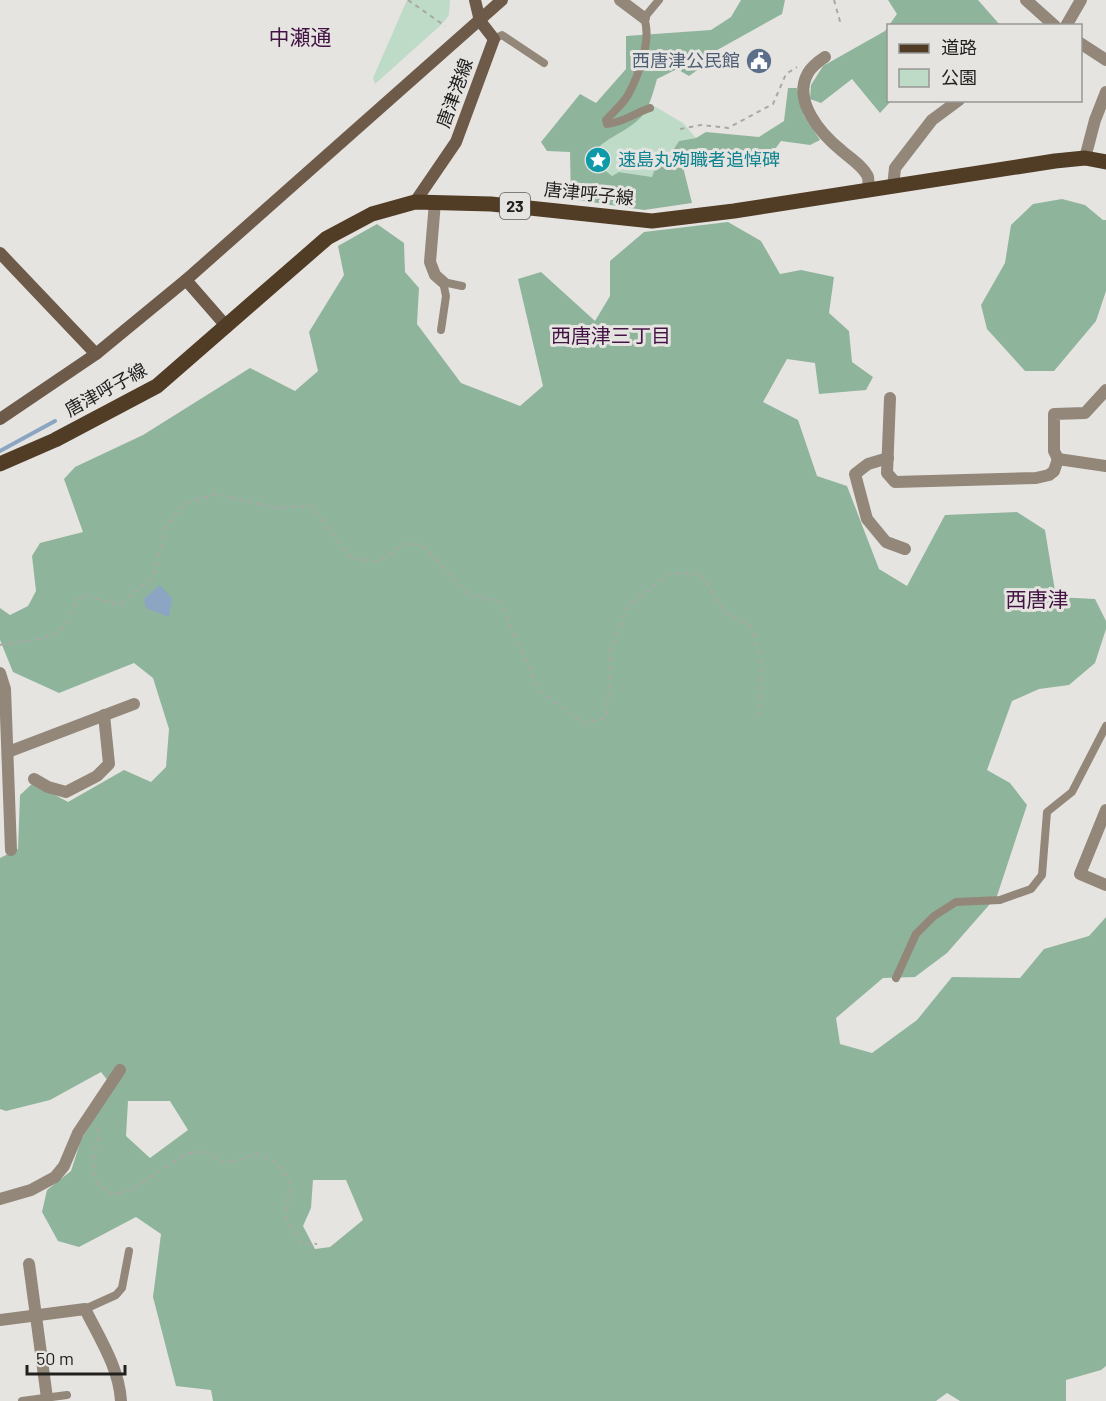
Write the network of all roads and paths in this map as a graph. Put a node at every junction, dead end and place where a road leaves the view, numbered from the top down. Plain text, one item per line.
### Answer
1 (408, 0) edge
2 (475, 0) edge
3 (502, 0) edge
4 (620, 0) edge
5 (659, 0) edge
6 (834, 0) edge
7 (1026, 0) edge
8 (1081, 0) edge
9 (644, 18) junction
10 (480, 21) junction
11 (1053, 24) edge
12 (1067, 24) edge
13 (841, 25) dead end
14 (445, 26) dead end
15 (494, 39) junction
16 (1082, 44) edge
17 (825, 57) dead end
18 (1106, 60) edge
19 (544, 63) dead end
20 (802, 64) dead end
21 (1106, 92) edge
22 (956, 102) edge
23 (1104, 106) edge
24 (650, 108) dead end
25 (680, 129) dead end
26 (1085, 158) junction
27 (1106, 162) edge
28 (893, 187) junction
29 (868, 191) junction
30 (415, 202) junction
31 (435, 202) junction
32 (0, 253) edge
33 (186, 280) junction
34 (443, 282) junction
35 (462, 286) dead end
36 (227, 327) junction
37 (441, 330) dead end
38 (96, 354) junction
39 (1106, 390) edge
40 (890, 398) dead end
41 (0, 419) edge
42 (888, 458) junction
43 (1058, 459) junction
44 (0, 464) edge
45 (1106, 466) edge
46 (906, 549) dead end
47 (0, 645) edge
48 (0, 673) edge
49 (134, 704) dead end
50 (104, 715) junction
51 (758, 720) dead end
52 (1106, 726) edge
53 (8, 752) junction
54 (34, 778) dead end
55 (4, 784) edge
56 (1106, 810) edge
57 (11, 850) dead end
58 (1106, 885) edge
59 (897, 978) dead end
60 (120, 1070) dead end
61 (90, 1114) junction
62 (0, 1199) edge
63 (317, 1244) dead end
64 (129, 1251) dead end
65 (29, 1264) dead end
66 (85, 1309) junction
67 (36, 1315) junction
68 (0, 1320) edge
69 (67, 1395) dead end
70 (47, 1398) junction
71 (22, 1401) edge
72 (121, 1401) edge

1 - 14 path
2 - 10 street
3 - 10 street
4 - 9 street
5 - 9 lane
6 - 13 path
7 - 11 street
8 - 12 street
9 - 24 lane
10 - 15 street
10 - 33 street
15 - 19 lane
15 - 30 street, 唐津港線
16 - 18 street
17 - 29 street
20 - 25 path
21 - 23 street
22 - 28 street
23 - 26 street
26 - 27 main road, 唐津呼子線 / 23
26 - 28 main road, 唐津呼子線 / 23
28 - 29 main road, 唐津呼子線 / 23
29 - 31 main road, 唐津呼子線 / 23
30 - 31 main road, 唐津呼子線 / 23
30 - 36 main road, 唐津呼子線 / 23
31 - 34 street
32 - 38 street
33 - 36 street
33 - 38 street
34 - 35 lane
34 - 37 lane
36 - 44 main road, 唐津呼子線 / 23
38 - 41 street
39 - 43 street
40 - 42 street
42 - 43 street
42 - 46 street
43 - 45 street
47 - 51 path
48 - 53 street
49 - 50 street
50 - 53 street
50 - 54 street
52 - 59 lane
53 - 55 street
55 - 57 street
56 - 58 street
60 - 61 street
61 - 62 street
61 - 63 path
64 - 66 lane
65 - 67 street
66 - 67 street
66 - 72 street
67 - 68 street
67 - 70 street
69 - 70 lane
70 - 71 lane

